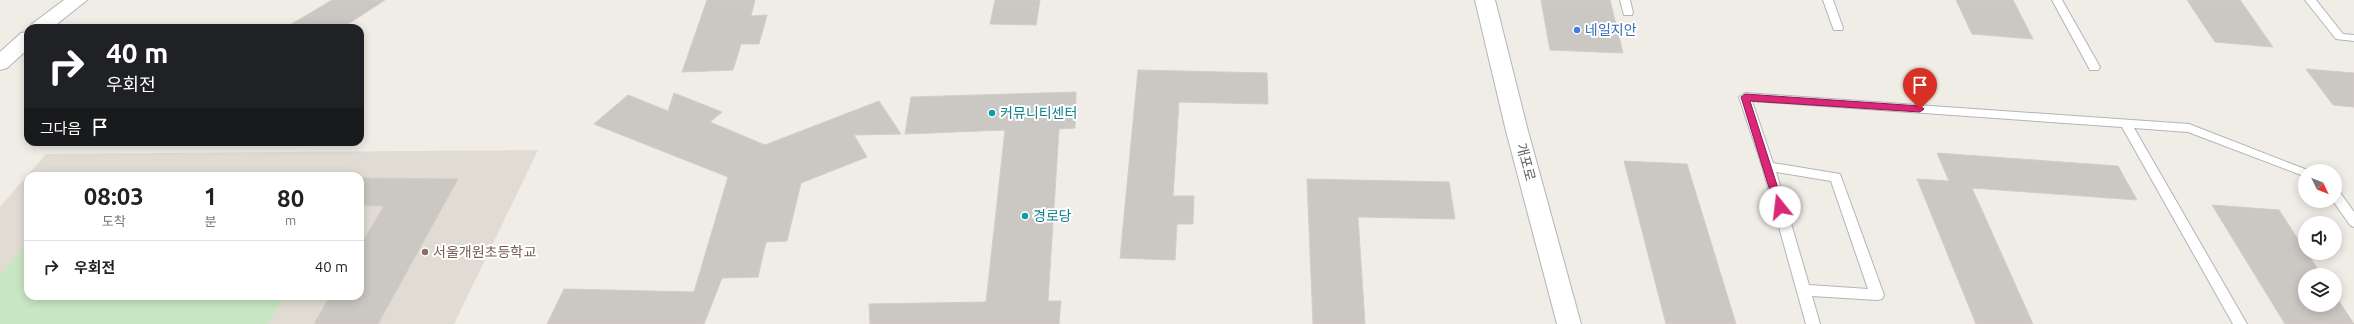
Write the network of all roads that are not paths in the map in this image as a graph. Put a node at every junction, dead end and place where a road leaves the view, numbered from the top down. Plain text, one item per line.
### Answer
1 (77, 0) edge
2 (1485, 0) edge
3 (1625, 0) edge
4 (1828, 0) edge
5 (2057, 0) edge
6 (2310, 0) edge
7 (1628, 13) dead end
8 (44, 24) edge
9 (1838, 28) dead end
10 (2354, 38) edge
11 (24, 41) edge
12 (0, 62) edge
13 (2094, 67) dead end
14 (2126, 124) junction
15 (1768, 166) junction
16 (2298, 169) edge
17 (2342, 204) edge
18 (2354, 222) edge
19 (1803, 290) junction
20 (1569, 324) edge
21 (1813, 324) edge
22 (2240, 324) edge

1 - 8 street
2 - 20 street, 개포로
3 - 7 lane
4 - 9 lane
5 - 13 lane
6 - 10 lane
11 - 12 street
14 - 15 lane
14 - 16 lane
14 - 22 lane
15 - 19 lane
15 - 19 lane
17 - 18 lane
19 - 21 lane

